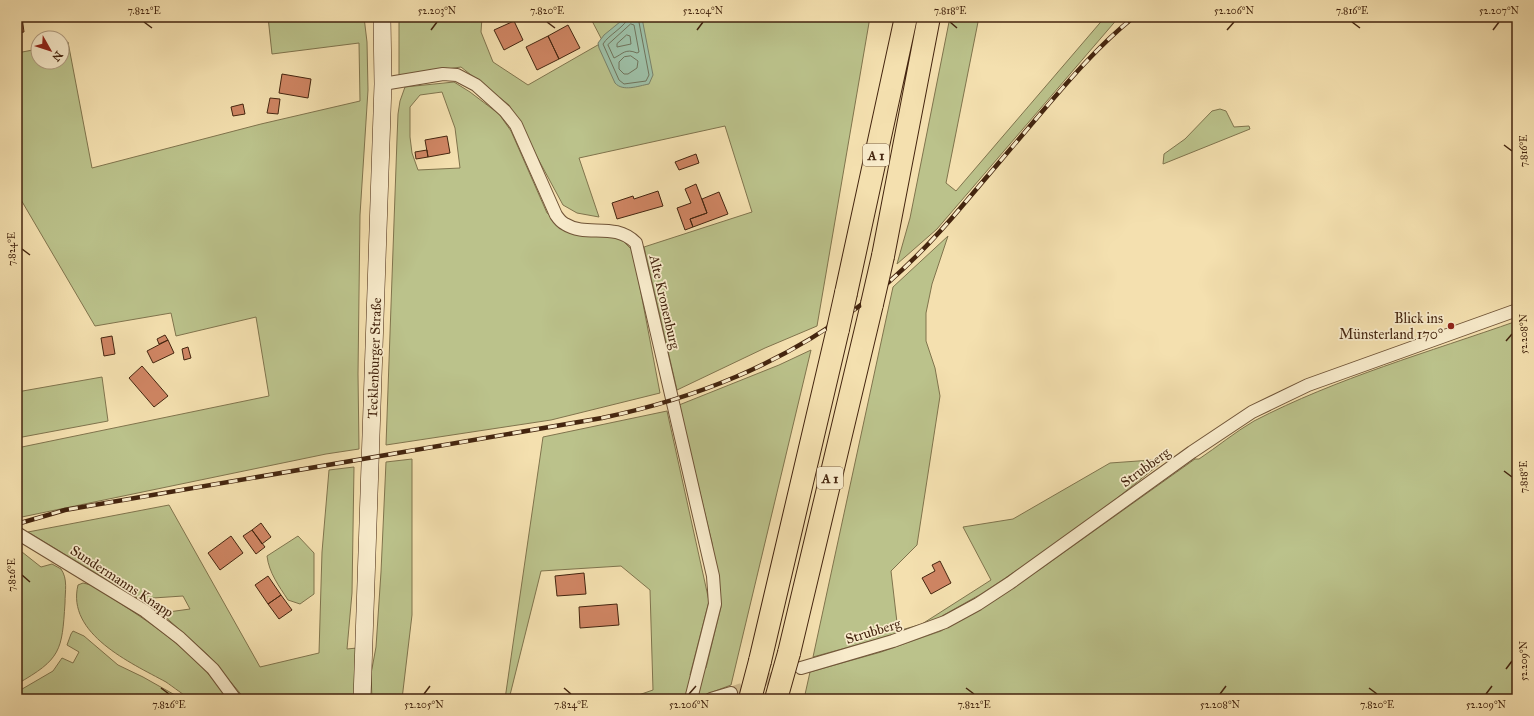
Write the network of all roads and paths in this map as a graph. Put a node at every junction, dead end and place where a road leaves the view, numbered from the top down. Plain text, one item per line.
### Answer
1 (382, 17) edge
2 (906, 17) edge
3 (930, 17) edge
4 (383, 84) junction
5 (1517, 310) edge
6 (17, 533) edge
7 (795, 660) junction
8 (740, 696) edge
9 (235, 699) edge
10 (362, 699) edge
11 (691, 699) edge
12 (711, 699) edge
13 (776, 699) edge

1 - 4 main road, Tecklenburger Straße
2 - 8 highway, A 1, bridge
3 - 7 highway, A 1, bridge
4 - 10 main road, Tecklenburger Straße
4 - 11 street, Alte Kronenburg
5 - 7 street, Strubberg
6 - 9 street, Sundermanns Knapp
7 - 13 highway, A 1, bridge
8 - 12 street

